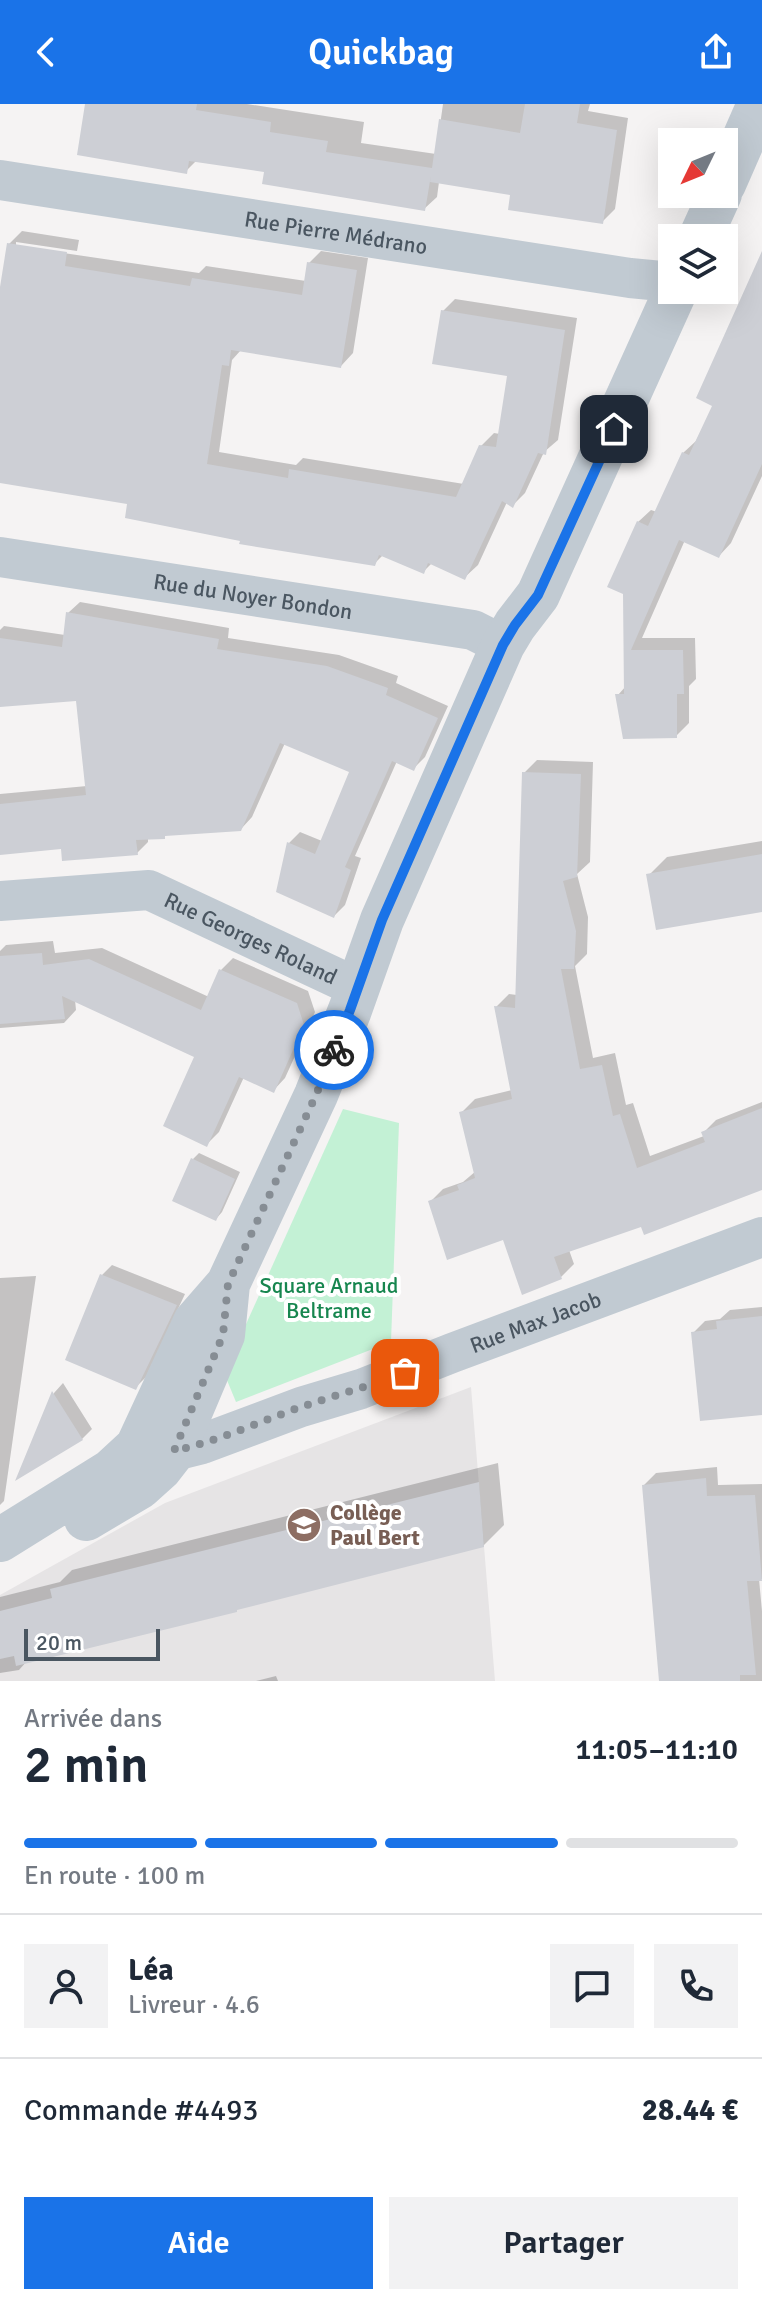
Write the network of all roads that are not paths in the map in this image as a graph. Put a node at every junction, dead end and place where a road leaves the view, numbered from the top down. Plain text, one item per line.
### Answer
1 (759, 104) edge
2 (742, 163) edge
3 (0, 180) edge
4 (658, 281) edge
5 (670, 304) edge
6 (0, 557) edge
7 (503, 645) junction
8 (0, 901) edge
9 (358, 988) junction
10 (762, 1237) edge
11 (156, 1449) junction
12 (0, 1540) edge
13 (0, 1567) edge

1 - 2 street
3 - 4 street, Rue Pierre Médrano
5 - 7 street
6 - 7 street, Rue du Noyer Bondon
7 - 9 street
8 - 9 street, Rue Georges Roland
9 - 11 street
10 - 11 street, Rue Max Jacob
11 - 12 street
11 - 13 street

